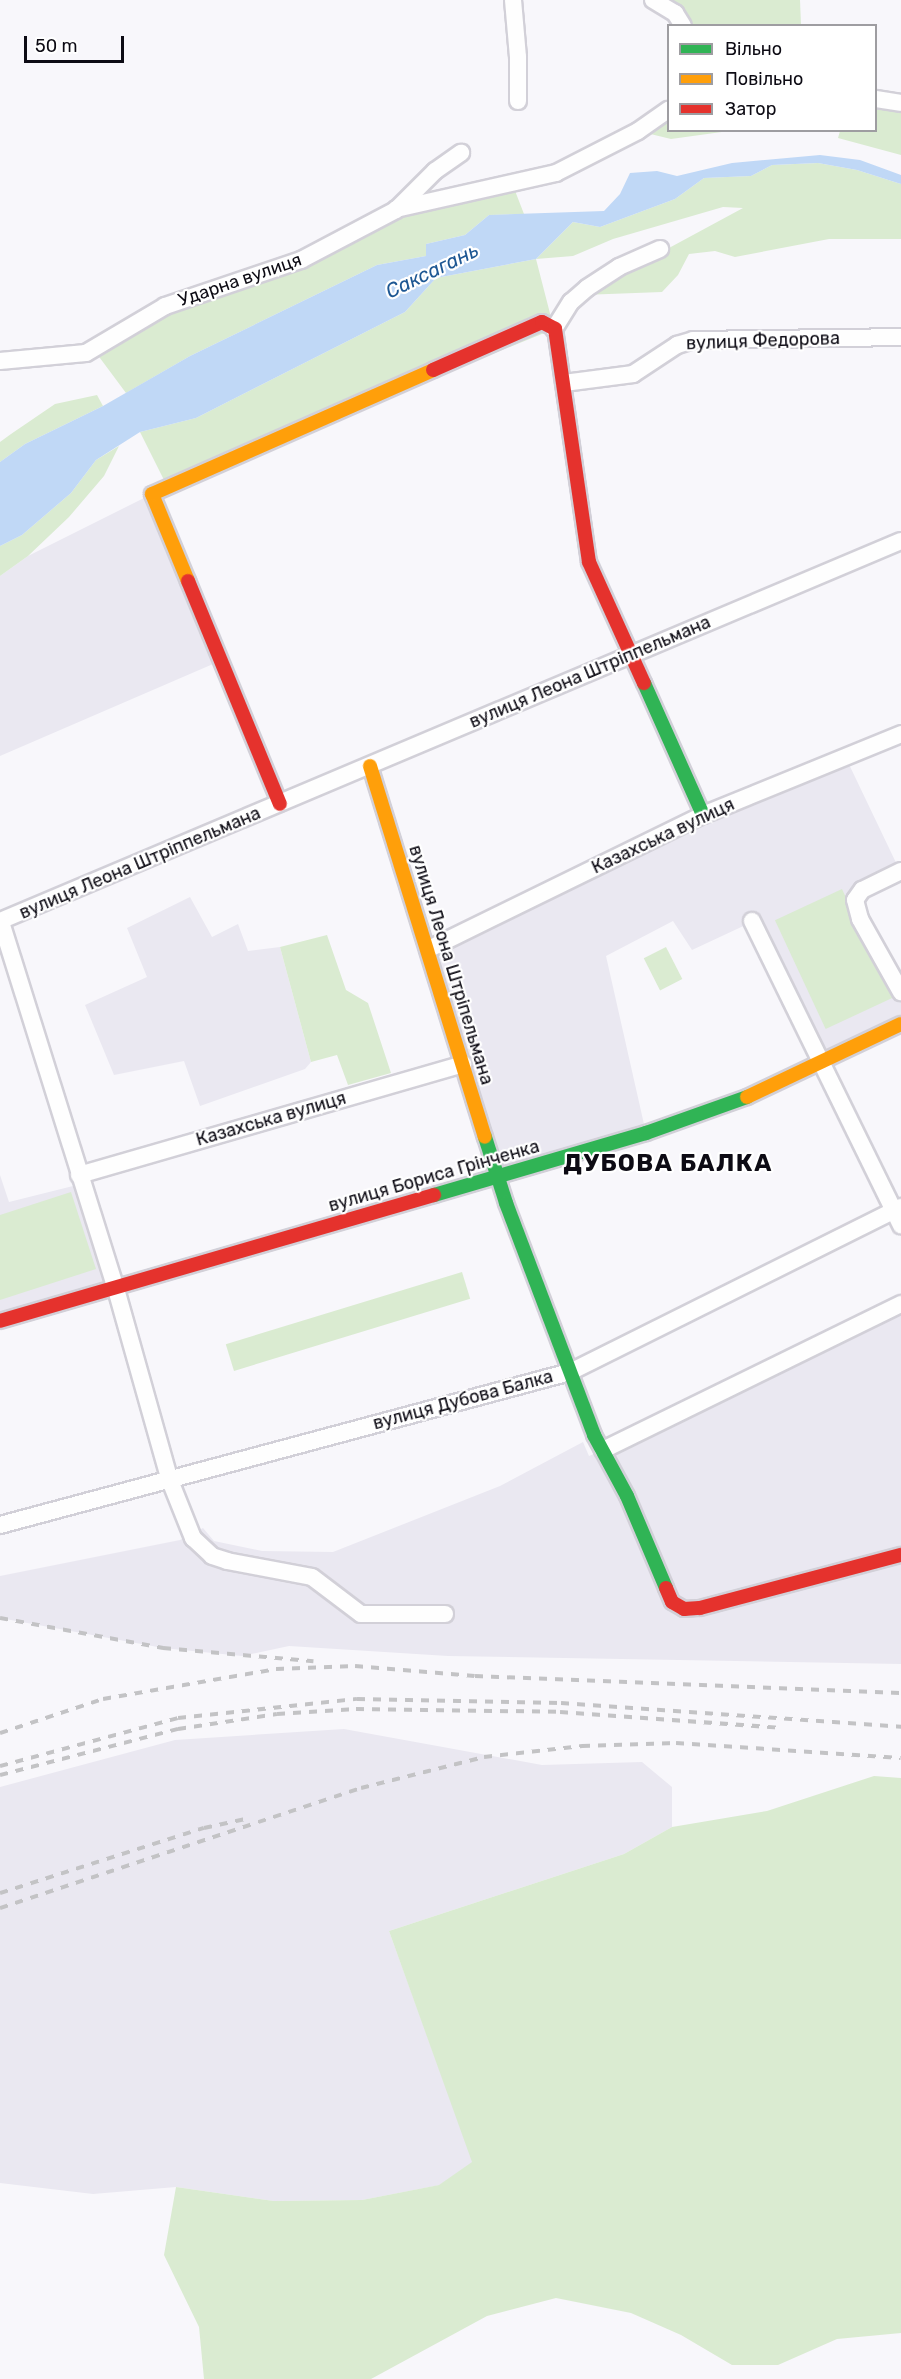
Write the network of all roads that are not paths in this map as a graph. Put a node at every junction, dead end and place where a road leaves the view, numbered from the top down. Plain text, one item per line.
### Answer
1 (513, 0) edge
2 (653, 0) edge
3 (682, 24) edge
4 (877, 99) edge
5 (518, 101) dead end
6 (901, 103) edge
7 (667, 111) edge
8 (461, 153) dead end
9 (396, 210) junction
10 (660, 249) dead end
11 (554, 329) junction
12 (901, 337) edge
13 (0, 361) edge
14 (564, 383) junction
15 (901, 541) edge
16 (629, 655) junction
17 (901, 734) edge
18 (370, 766) junction
19 (280, 804) junction
20 (703, 815) junction
21 (901, 871) edge
22 (1, 921) edge
23 (752, 921) dead end
24 (429, 949) junction
25 (901, 992) edge
26 (901, 1024) edge
27 (463, 1064) junction
28 (823, 1065) junction
29 (79, 1175) junction
30 (497, 1177) junction
31 (899, 1214) edge
32 (116, 1288) junction
33 (901, 1304) edge
34 (0, 1321) edge
35 (570, 1372) junction
36 (603, 1450) junction
37 (168, 1478) junction
38 (0, 1525) edge
39 (901, 1555) edge
40 (445, 1614) dead end

1 - 5 street
2 - 3 street
4 - 6 street
7 - 9 street
8 - 9 street, Ударна вулиця
9 - 13 street, Ударна вулиця
10 - 11 street
11 - 14 street
11 - 19 street, вулиця Леона Штріппельмана
12 - 14 street, вулиця Федорова
14 - 16 street
15 - 16 street, вулиця Леона Штріппельмана
16 - 18 street, вулиця Леона Штріппельмана
16 - 20 street
17 - 20 street, Казахська вулиця
18 - 19 street, вулиця Леона Штріппельмана
18 - 24 street, вулиця Леона Штріпельмана
19 - 22 street, вулиця Леона Штріппельмана
20 - 24 street, Казахська вулиця
21 - 25 street
22 - 29 street
23 - 28 street
24 - 27 street, вулиця Леона Штріпельмана
26 - 28 street, вулиця Бориса Грінченка
27 - 29 street, Казахська вулиця
27 - 30 street, вулиця Леона Штріпельмана
28 - 30 street, вулиця Бориса Грінченка
28 - 31 street
29 - 32 street
30 - 32 street, вулиця Бориса Грінченка
30 - 35 street, вулиця Леона Штріпельмана
31 - 35 street, вулиця Дубова Балка
32 - 34 street, вулиця Бориса Грінченка
32 - 37 street
33 - 36 street
35 - 36 street, вулиця Леона Штріпельмана
35 - 37 street, вулиця Дубова Балка
36 - 39 street, вулиця Леона Штріпельмана
37 - 38 street, вулиця Дубова Балка
37 - 40 street

